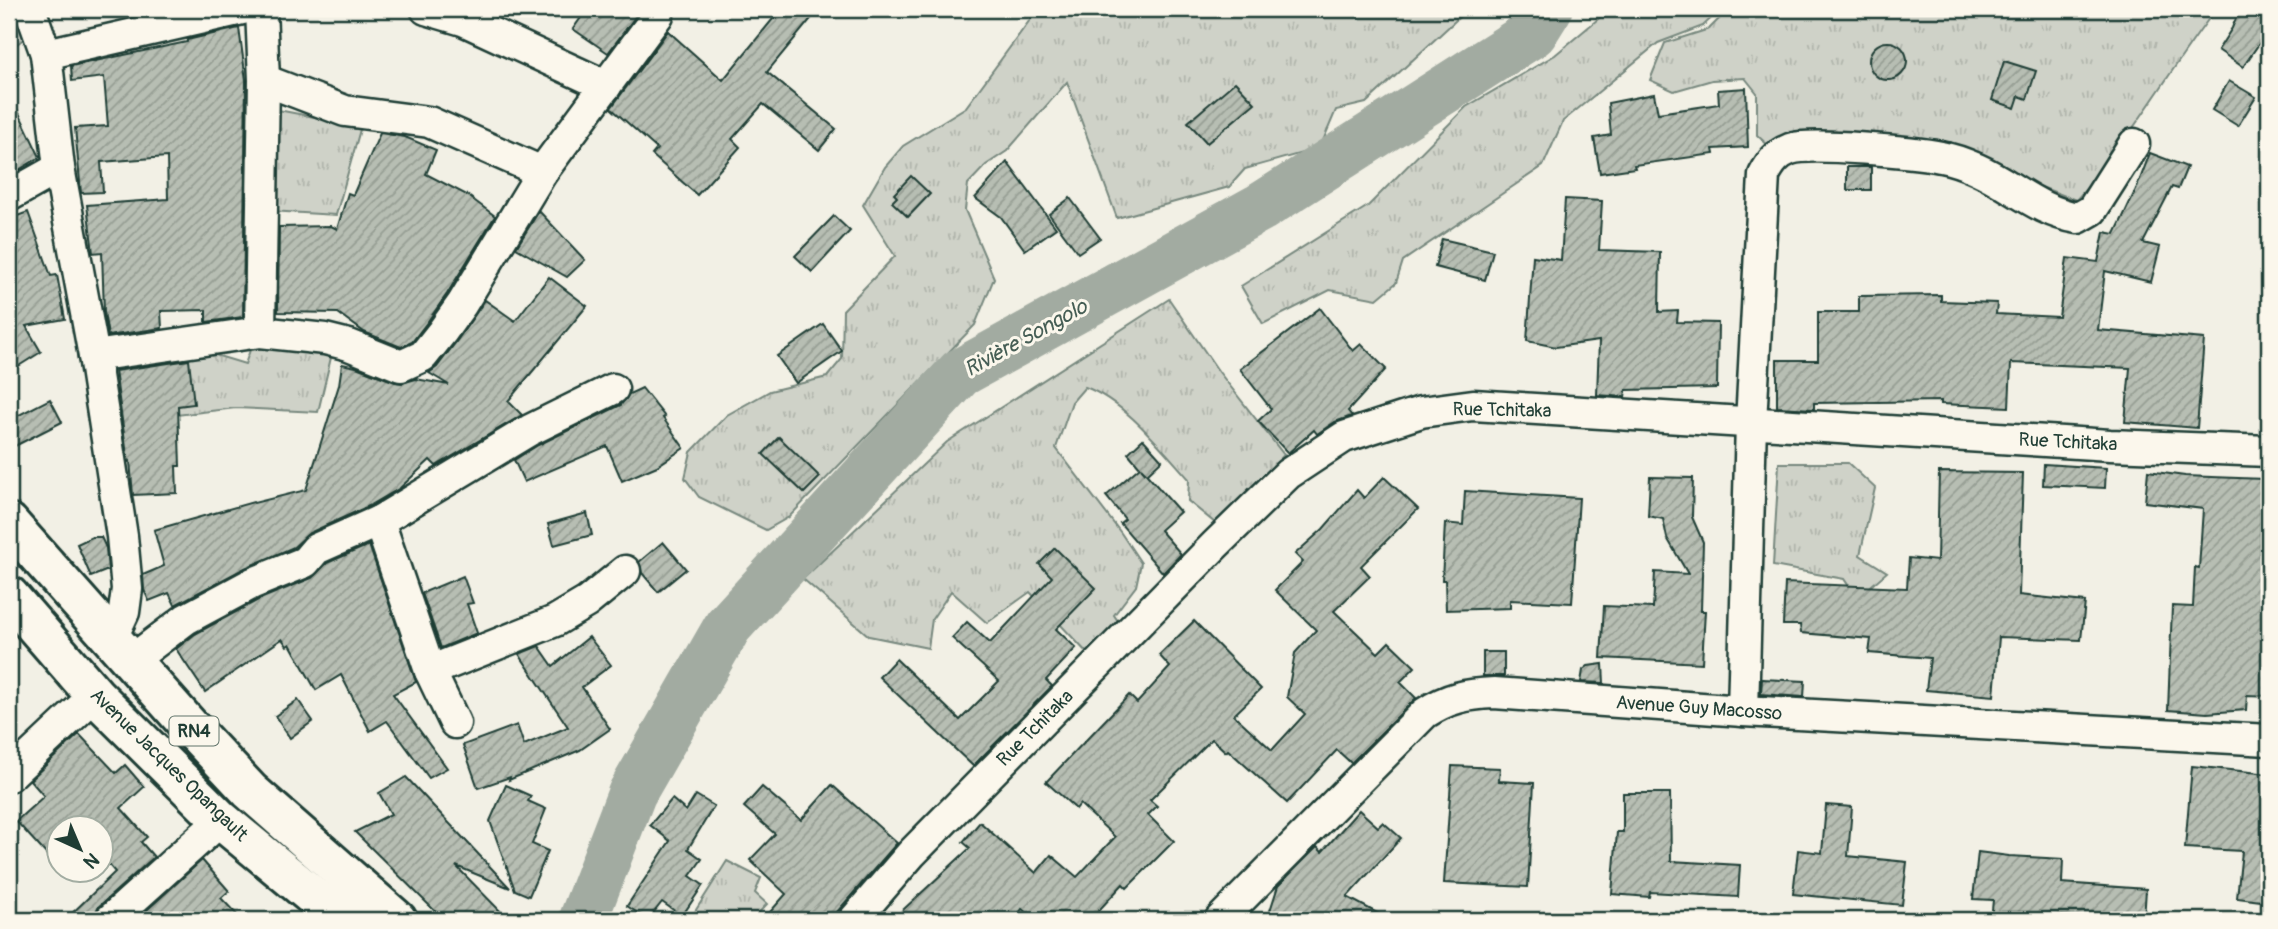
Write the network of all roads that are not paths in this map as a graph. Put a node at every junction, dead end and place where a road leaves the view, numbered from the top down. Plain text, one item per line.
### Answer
1 (30, 9) edge
2 (243, 9) edge
3 (261, 9) edge
4 (426, 9) edge
5 (658, 15) dead end
6 (46, 54) junction
7 (264, 80) junction
8 (606, 86) junction
9 (2134, 144) dead end
10 (59, 168) junction
11 (541, 172) junction
12 (9, 196) edge
13 (260, 332) junction
14 (94, 356) junction
15 (613, 389) dead end
16 (1751, 424) junction
17 (2269, 451) edge
18 (379, 521) junction
19 (9, 523) edge
20 (625, 571) dead end
21 (9, 596) edge
22 (121, 650) junction
23 (430, 671) junction
24 (95, 695) junction
25 (1743, 711) junction
26 (455, 723) dead end
27 (2269, 740) edge
28 (9, 775) edge
29 (221, 820) junction
30 (1225, 919) edge
31 (110, 920) edge
32 (342, 920) edge
33 (397, 920) edge
34 (854, 920) edge

1 - 6 street
2 - 6 street
3 - 7 street
4 - 8 street
5 - 8 street
6 - 10 street
7 - 11 street
7 - 13 street
8 - 11 street
9 - 16 street
10 - 12 street
10 - 14 street
11 - 13 street
13 - 14 street
14 - 22 street
15 - 18 street
16 - 17 street, Rue Tchitaka
16 - 25 street
16 - 34 street, Rue Tchitaka
18 - 22 street
18 - 23 street
19 - 22 highway, Avenue Jacques Opangault / RN4
20 - 23 street
21 - 24 highway, Avenue Jacques Opangault / RN4
22 - 33 highway, Avenue Jacques Opangault / RN4
23 - 26 street
24 - 28 street
24 - 29 highway, Avenue Jacques Opangault / RN4
25 - 27 street, Avenue Guy Macosso
25 - 30 street, Avenue Guy Macosso
29 - 31 street
29 - 32 highway, Avenue Jacques Opangault / RN4

